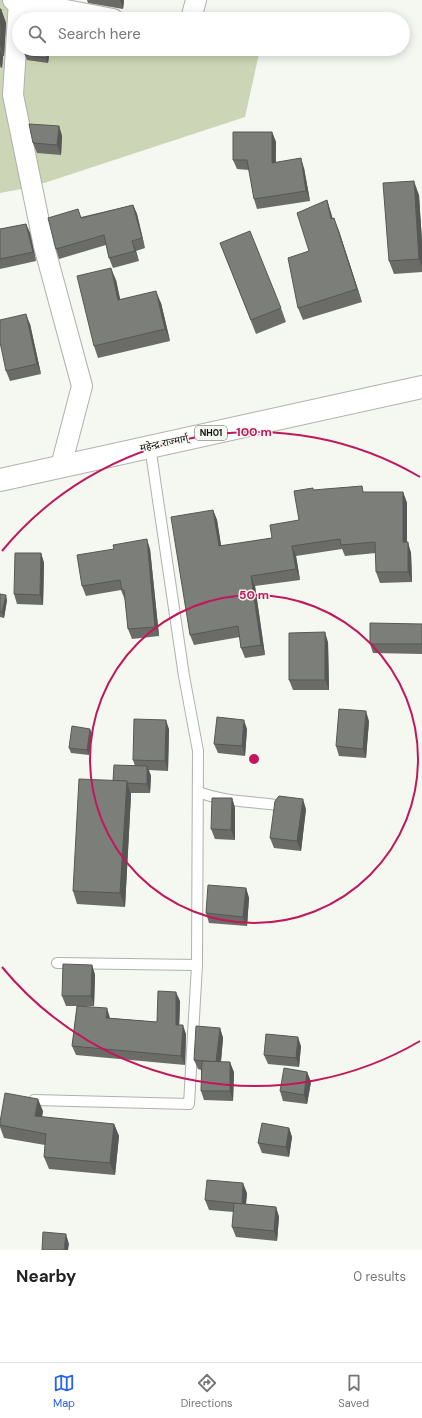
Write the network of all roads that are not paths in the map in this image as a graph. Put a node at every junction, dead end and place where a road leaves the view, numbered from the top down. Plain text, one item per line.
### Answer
1 (196, 0) edge
2 (16, 1) edge
3 (16, 12) edge
4 (75, 12) edge
5 (193, 12) edge
6 (14, 56) edge
7 (422, 386) edge
8 (150, 446) junction
9 (61, 466) junction
10 (0, 480) edge
11 (198, 792) junction
12 (276, 805) edge
13 (57, 963) dead end
14 (197, 965) junction
15 (34, 1100) edge

1 - 5 street
2 - 3 street
2 - 4 street
6 - 9 street
7 - 8 highway, महेन्द्र राज्मार्ग् / NH01
8 - 9 highway, महेन्द्र राज्मार्ग् / NH01
8 - 11 lane
9 - 10 highway, महेन्द्र राज्मार्ग् / NH01
11 - 12 lane
11 - 14 lane
13 - 14 lane
14 - 15 lane

